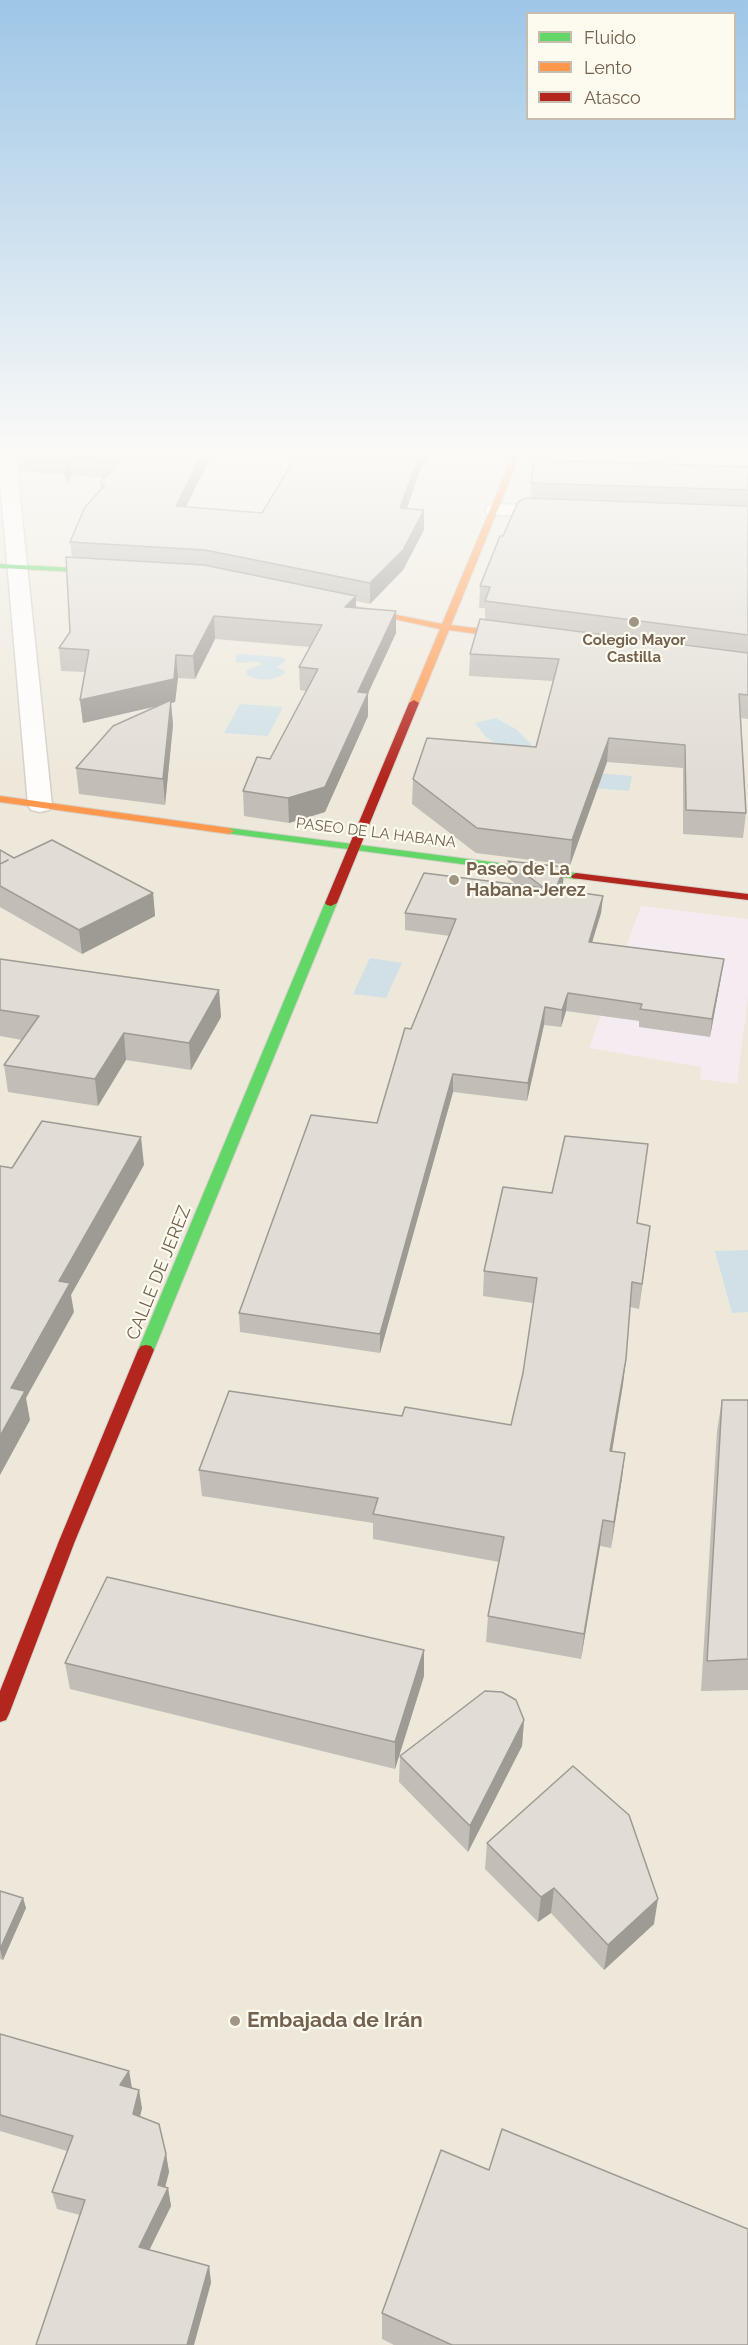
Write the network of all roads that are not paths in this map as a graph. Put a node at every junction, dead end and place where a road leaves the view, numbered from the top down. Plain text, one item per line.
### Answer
1 (474, 559) edge
2 (9, 566) edge
3 (123, 573) edge
4 (342, 607) edge
5 (446, 627) junction
6 (540, 640) edge
7 (0, 799) edge
8 (40, 805) junction
9 (354, 848) junction
10 (748, 897) edge
11 (0, 1714) edge

1 - 5 street, CALLE DE JEREZ
2 - 3 street
2 - 8 street
4 - 5 street
5 - 6 street
5 - 9 street, CALLE DE JEREZ
7 - 8 street, PASEO DE LA HABANA
8 - 9 street, PASEO DE LA HABANA
9 - 10 street, PASEO DE LA HABANA
9 - 11 street, CALLE DE JEREZ

